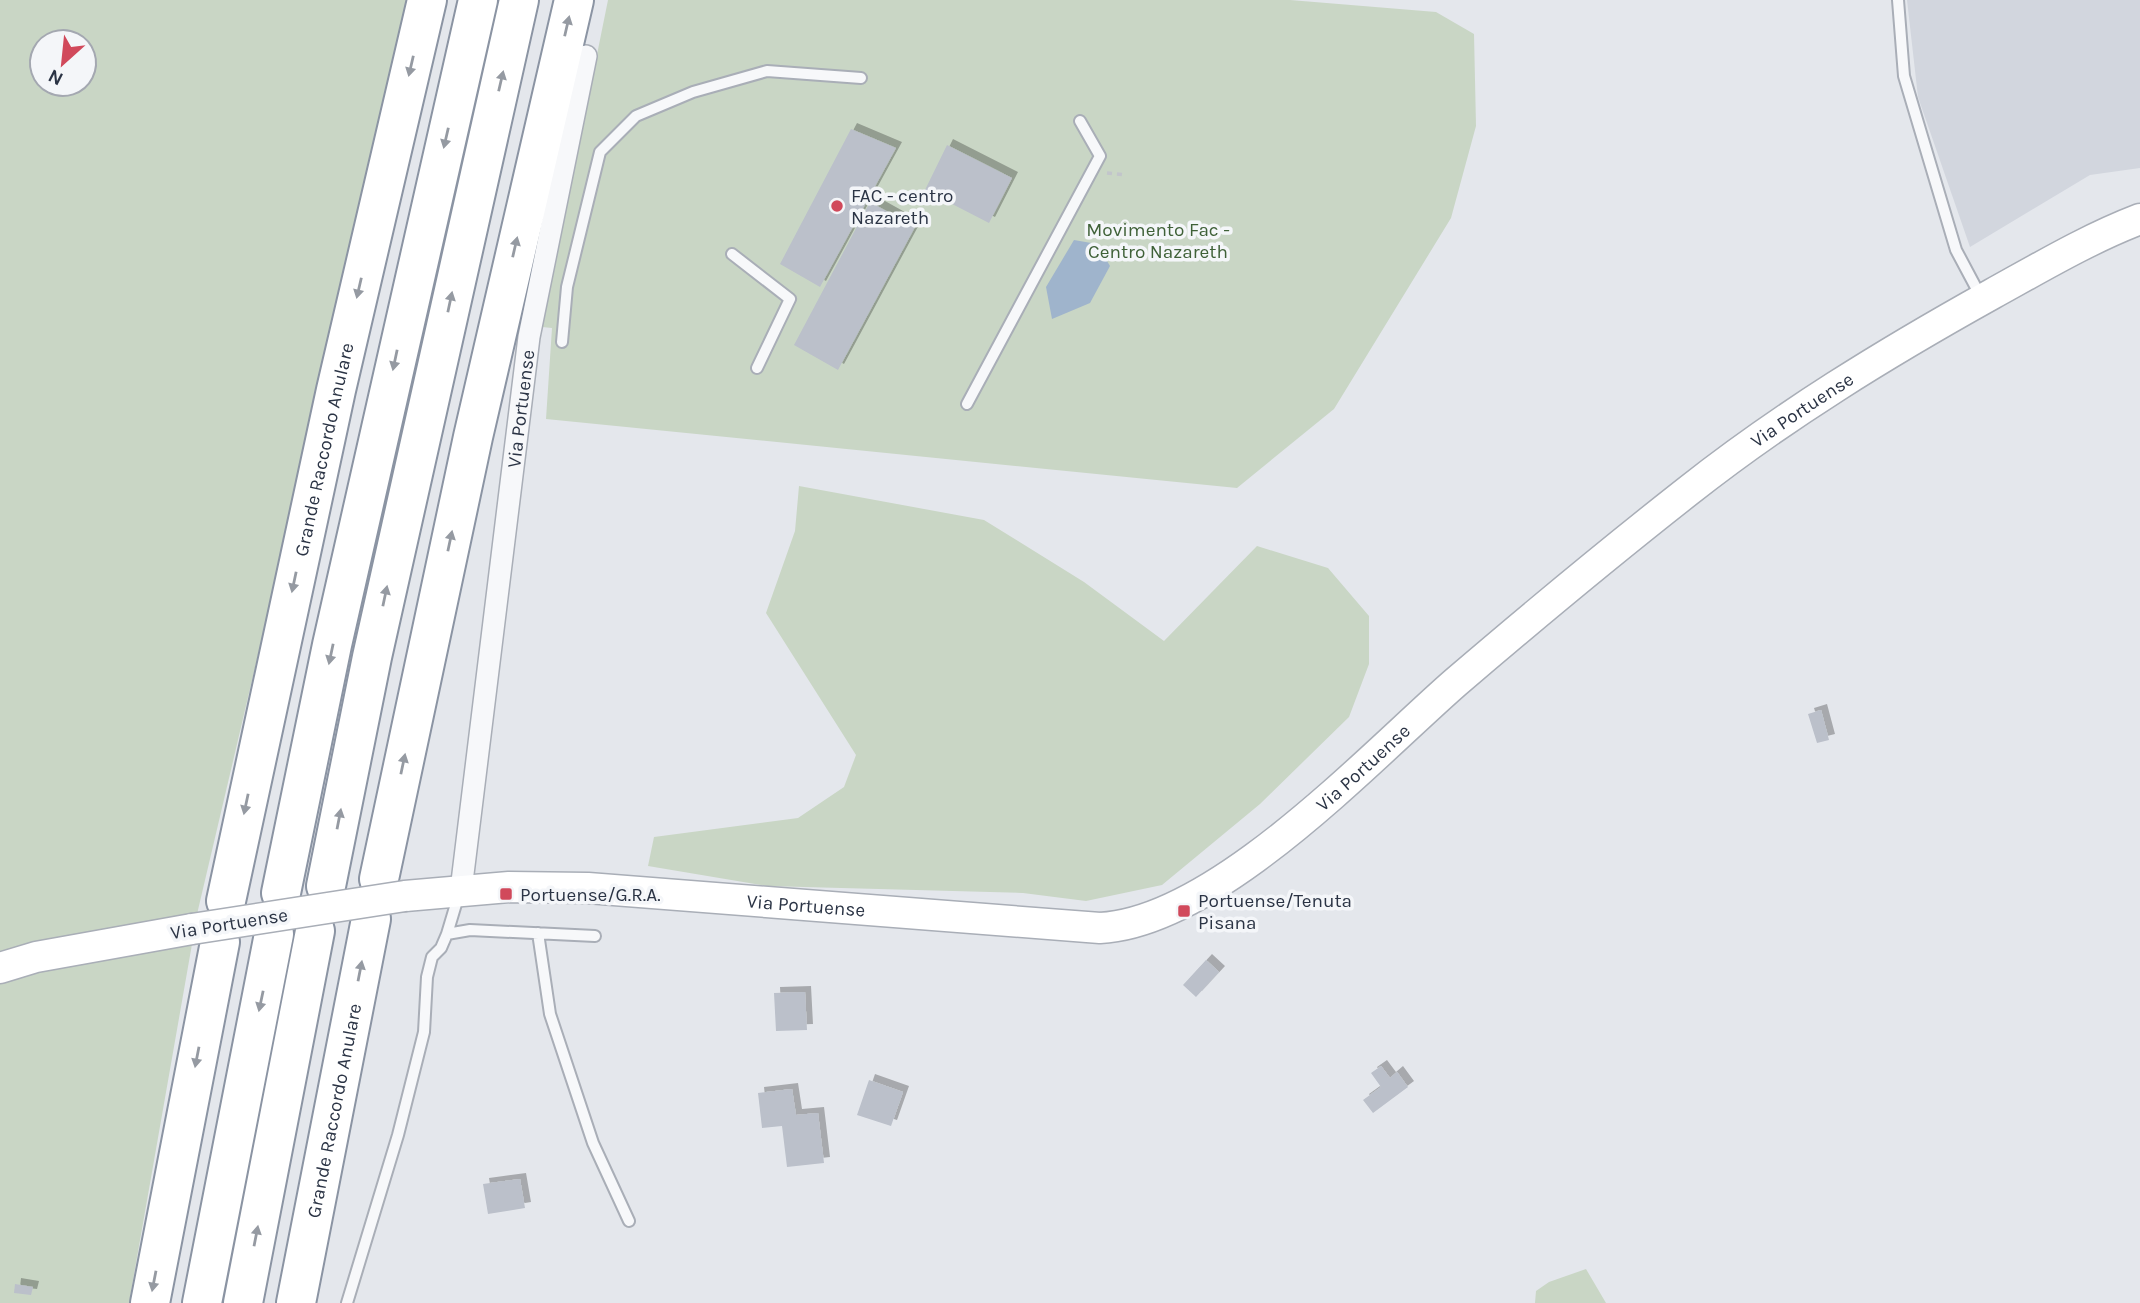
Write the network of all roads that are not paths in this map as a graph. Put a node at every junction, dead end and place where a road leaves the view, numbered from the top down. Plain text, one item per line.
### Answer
1 (427, 0) edge
2 (478, 0) edge
3 (519, 0) edge
4 (573, 0) edge
5 (1898, 0) edge
6 (586, 56) dead end
7 (861, 78) dead end
8 (1080, 121) dead end
9 (2140, 219) edge
10 (732, 254) dead end
11 (1983, 299) junction
12 (562, 342) dead end
13 (757, 368) dead end
14 (967, 404) dead end
15 (326, 886) dead end
16 (392, 887) junction
17 (461, 890) junction
18 (281, 893) dead end
19 (226, 901) dead end
20 (371, 919) dead end
21 (316, 932) dead end
22 (538, 933) junction
23 (274, 934) dead end
24 (447, 934) junction
25 (206, 936) junction
26 (595, 936) dead end
27 (0, 968) edge
28 (629, 1221) dead end
29 (150, 1303) edge
30 (202, 1303) edge
31 (243, 1303) edge
32 (296, 1303) edge
33 (347, 1303) edge

1 -> 19 highway, Grande Raccordo Anulare
2 -> 18 highway
15 -> 3 highway
16 -> 4 highway
5 - 11 lane
6 - 17 street, Via Portuense
7 - 12 lane
8 - 14 lane
9 - 11 main road, Via Portuense
10 - 13 lane
11 - 17 main road, Via Portuense
16 - 17 main road, Via Portuense
16 - 25 main road, Via Portuense, bridge
17 - 24 lane
32 -> 20 highway, Grande Raccordo Anulare
31 -> 21 highway
22 - 24 lane
22 - 26 lane
22 - 28 lane
23 -> 30 highway
24 - 33 lane
25 - 27 main road, Via Portuense
25 -> 29 highway

